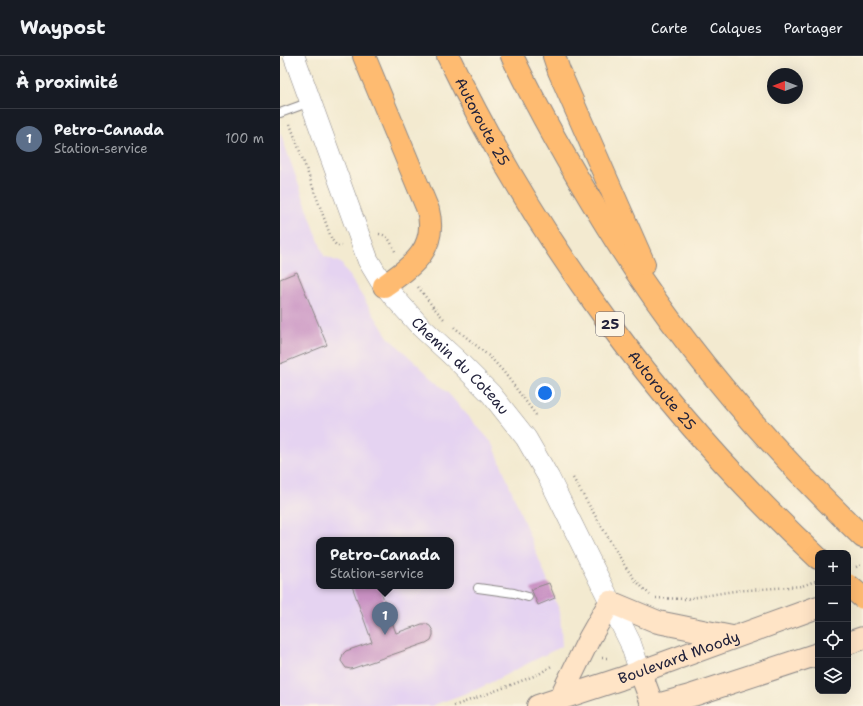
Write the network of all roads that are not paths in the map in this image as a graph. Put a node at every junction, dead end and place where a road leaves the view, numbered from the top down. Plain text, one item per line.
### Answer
1 (294, 56) edge
2 (364, 56) edge
3 (448, 56) edge
4 (512, 56) edge
5 (554, 56) edge
6 (311, 102) junction
7 (280, 114) edge
8 (384, 286) junction
9 (665, 312) junction
10 (863, 537) edge
11 (815, 555) edge
12 (849, 586) edge
13 (478, 588) dead end
14 (863, 592) edge
15 (851, 596) edge
16 (528, 597) dead end
17 (863, 598) edge
18 (610, 602) junction
19 (815, 608) edge
20 (733, 637) junction
21 (863, 638) edge
22 (851, 642) edge
23 (815, 655) edge
24 (640, 671) junction
25 (560, 698) junction
26 (538, 706) edge
27 (653, 706) edge

1 - 6 street, Chemin du Coteau
2 - 8 highway
3 - 11 highway, Autoroute 25 / 25
4 - 9 highway
5 - 9 highway
6 - 7 lane
6 - 8 street, Chemin du Coteau
8 - 18 street, Chemin du Coteau
9 - 10 highway
12 - 17 highway, bridge
13 - 16 lane
14 - 15 main road
18 - 20 main road
18 - 24 street, Chemin du Coteau
18 - 25 main road
19 - 20 main road, Boulevard Moody
20 - 24 main road, Boulevard Moody
21 - 22 main road
23 - 27 main road
24 - 25 main road, Boulevard Moody
24 - 27 main road
25 - 26 main road, Boulevard Moody

